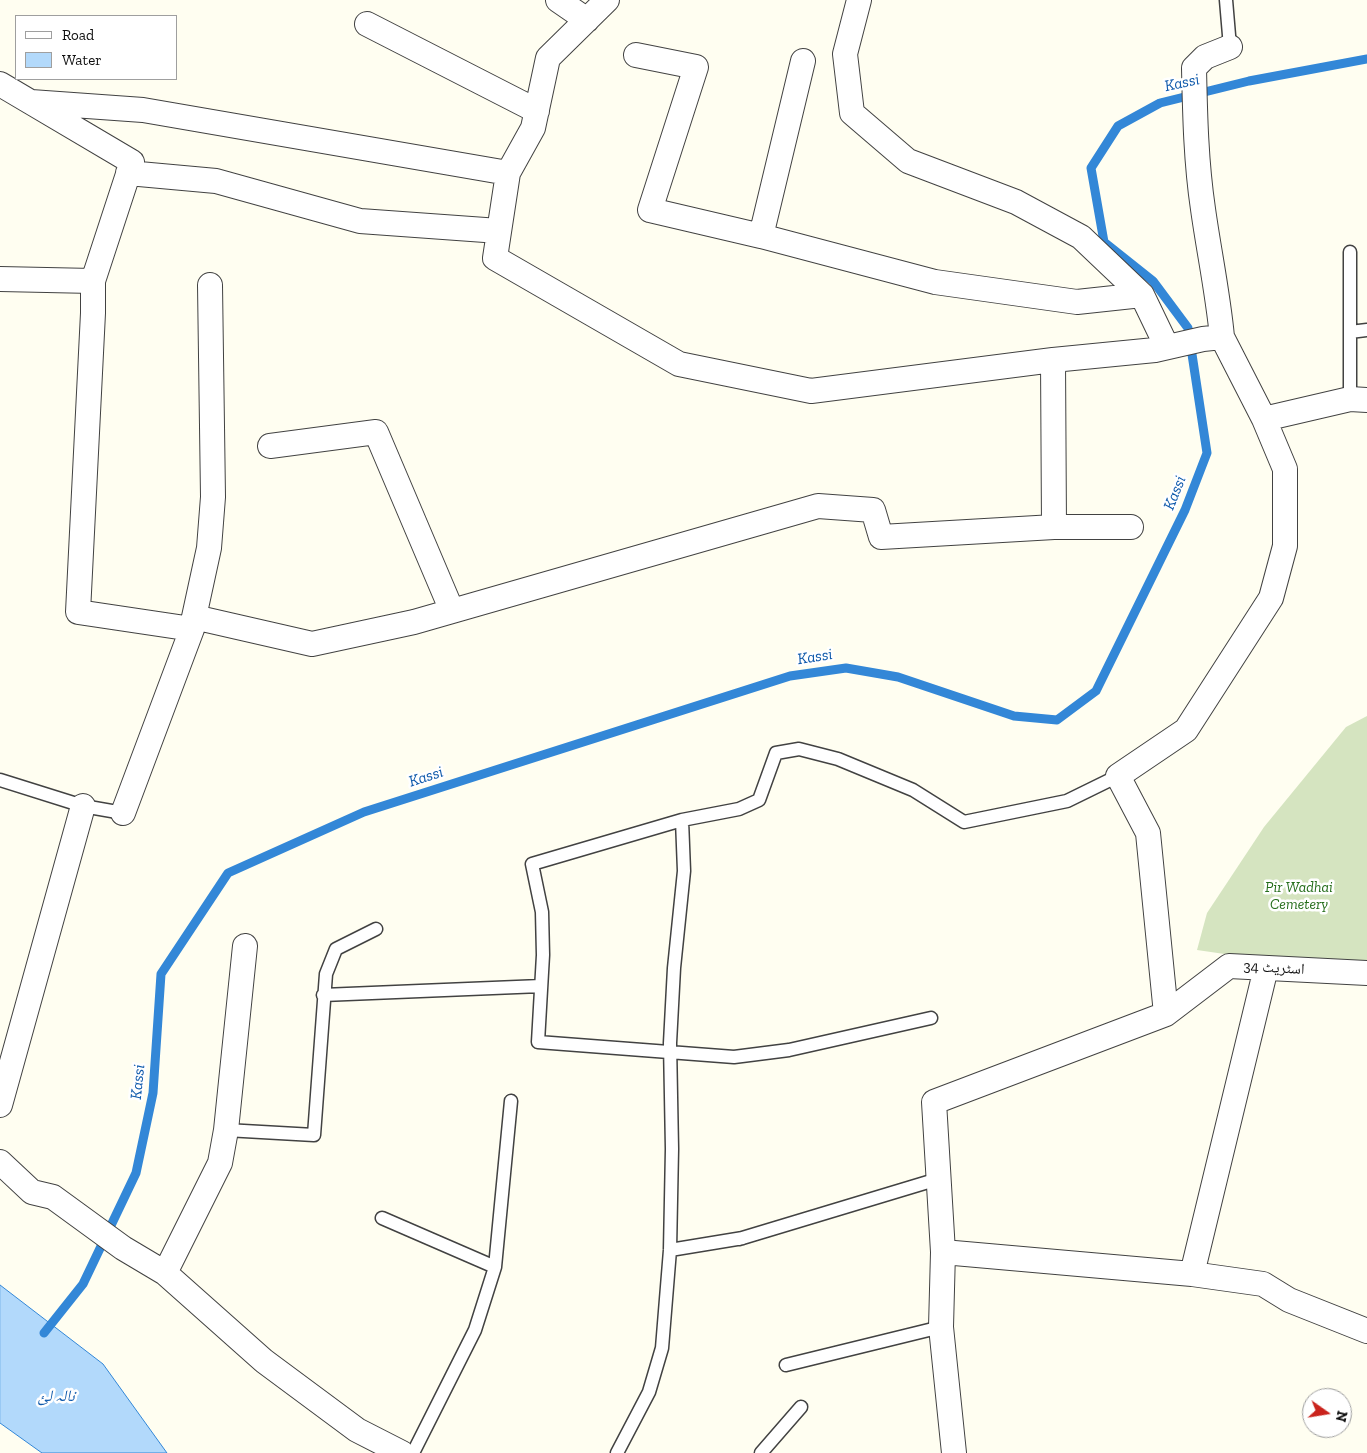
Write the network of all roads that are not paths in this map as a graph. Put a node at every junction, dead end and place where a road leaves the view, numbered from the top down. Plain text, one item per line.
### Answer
1 (558, 0) edge
2 (607, 0) edge
3 (859, 0) edge
4 (1226, 0) edge
5 (587, 20) junction
6 (367, 24) dead end
7 (1230, 47) joint
8 (636, 55) dead end
9 (803, 61) dead end
10 (0, 84) edge
11 (31, 102) junction
12 (537, 111) junction
13 (128, 173) junction
14 (508, 173) junction
15 (499, 231) junction
16 (761, 236) junction
17 (1350, 252) dead end
18 (0, 278) edge
19 (93, 281) junction
20 (210, 285) dead end
21 (1142, 295) junction
22 (1367, 330) edge
23 (1350, 332) junction
24 (1222, 337) junction
25 (1167, 347) junction
26 (1053, 360) junction
27 (1358, 399) edge
28 (1264, 419) junction
29 (270, 446) dead end
30 (1054, 527) junction
31 (1131, 527) dead end
32 (452, 611) junction
33 (193, 623) junction
34 (1118, 776) junction
35 (0, 780) edge
36 (83, 806) junction
37 (123, 813) joint
38 (682, 820) junction
39 (376, 929) dead end
40 (245, 946) dead end
41 (1266, 968) junction
42 (1367, 973) edge
43 (541, 986) junction
44 (323, 995) junction
45 (1166, 1014) junction
46 (931, 1018) dead end
47 (671, 1050) junction
48 (511, 1101) dead end
49 (0, 1105) edge
50 (226, 1130) junction
51 (0, 1162) edge
52 (938, 1179) junction
53 (382, 1218) dead end
54 (670, 1250) junction
55 (943, 1252) junction
56 (496, 1266) junction
57 (165, 1273) junction
58 (1192, 1274) junction
59 (942, 1327) junction
60 (1367, 1331) edge
61 (786, 1365) dead end
62 (801, 1407) dead end
63 (402, 1453) edge
64 (413, 1453) edge
65 (617, 1453) edge
66 (761, 1453) edge
67 (954, 1453) edge

1 - 5 street
2 - 5 street
3 - 21 street
4 - 7 lane
5 - 12 street
6 - 12 street
7 - 24 street
8 - 16 street
9 - 16 street
10 - 11 street
11 - 13 street
11 - 14 street
12 - 14 street
13 - 15 street
13 - 19 street
14 - 15 street
15 - 26 street
16 - 21 street
17 - 23 lane
18 - 19 street
19 - 33 street
20 - 33 street
21 - 25 street
22 - 23 lane
23 - 27 lane
24 - 25 street
24 - 28 street
25 - 26 street
26 - 30 street
27 - 28 street
28 - 34 street
29 - 32 street
30 - 31 street
30 - 32 street
32 - 33 street
33 - 37 street
34 - 38 lane
34 - 45 street
35 - 36 lane
36 - 37 lane
36 - 49 street
38 - 43 lane
38 - 47 lane
39 - 44 lane
40 - 50 street
41 - 42 street, اسٹریٹ 34
41 - 45 street, اسٹریٹ 34
41 - 58 street
43 - 44 lane
43 - 47 lane
44 - 50 lane
45 - 52 street, اسٹریٹ 34
46 - 47 lane
47 - 54 lane
48 - 56 lane
50 - 57 street
51 - 57 street
52 - 54 lane
52 - 55 street
53 - 56 lane
54 - 65 lane
55 - 58 street
55 - 59 street
56 - 64 lane
57 - 63 street
58 - 60 street
59 - 61 lane
59 - 67 street
62 - 66 lane

